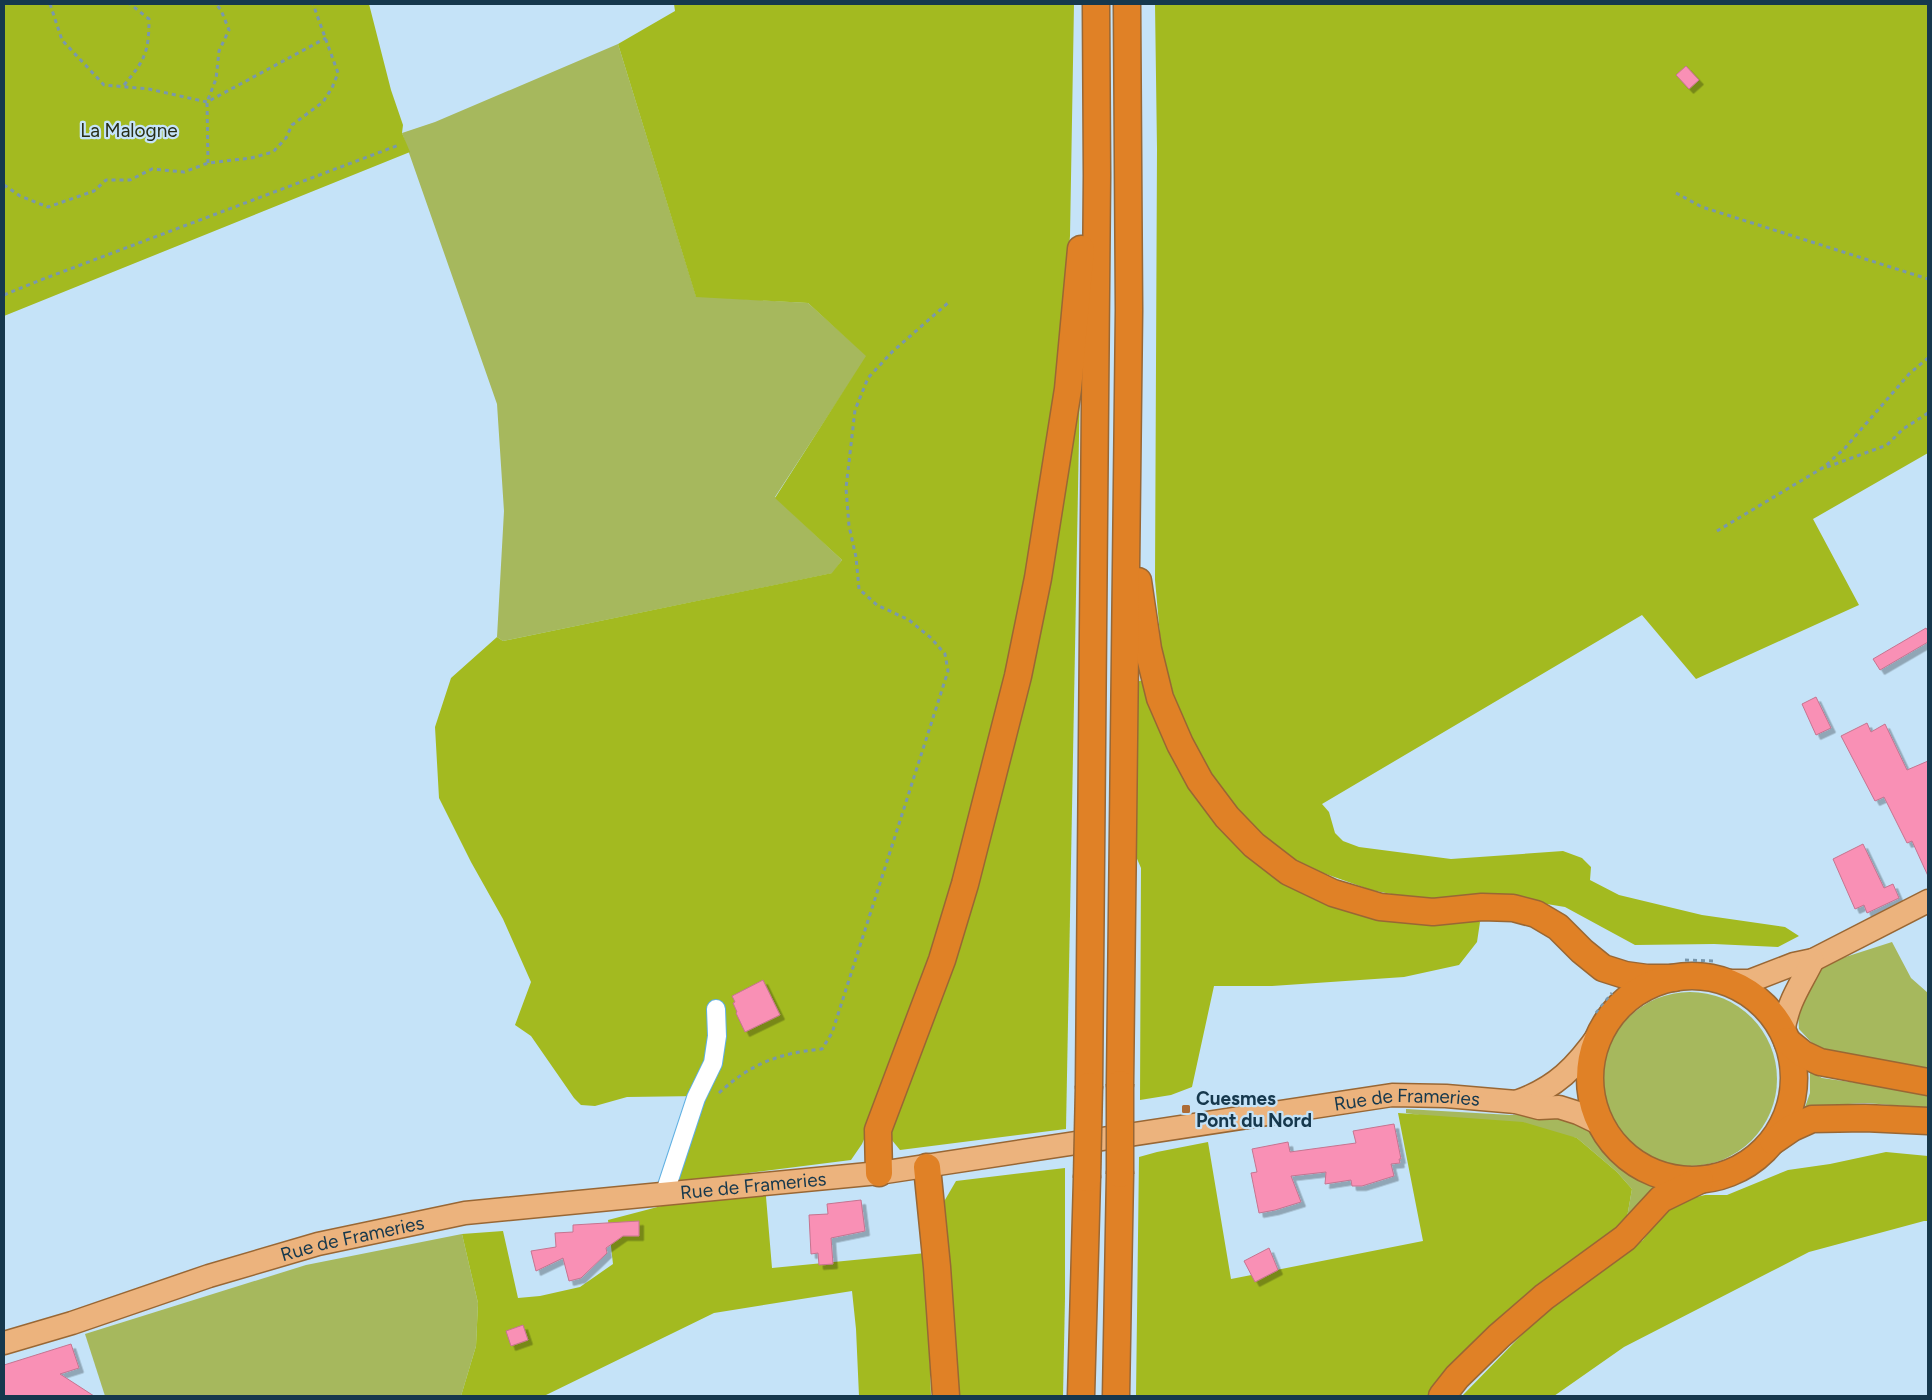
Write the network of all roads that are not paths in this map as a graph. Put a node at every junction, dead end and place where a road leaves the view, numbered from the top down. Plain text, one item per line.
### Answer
1 (1096, 4) edge
2 (1127, 4) edge
3 (1097, 176) junction
4 (1126, 540) junction
5 (1928, 901) edge
6 (1813, 960) junction
7 (1677, 969) junction
8 (1722, 972) junction
9 (716, 1009) dead end
10 (1597, 1025) junction
11 (1785, 1037) junction
12 (1928, 1082) edge
13 (1516, 1102) junction
14 (1928, 1121) edge
15 (1601, 1124) junction
16 (1772, 1142) junction
17 (927, 1167) junction
18 (879, 1173) junction
19 (1700, 1180) junction
20 (664, 1195) junction
21 (4, 1343) edge
22 (946, 1396) edge
23 (1081, 1396) edge
24 (1116, 1396) edge
25 (1442, 1396) edge

1 - 3 highway
2 - 4 highway
3 - 18 highway
3 - 23 highway, bridge
4 - 7 highway
4 - 24 highway, bridge
5 - 6 main road
6 - 8 main road
6 - 11 main road
7 - 8 highway
7 - 10 highway
8 - 11 highway
9 - 20 street
10 - 13 main road, Rue de Frameries
10 - 15 highway
11 - 12 highway
11 - 16 highway
13 - 15 main road, Rue de Frameries
13 - 17 main road, Rue de Frameries
14 - 16 highway
15 - 19 highway
16 - 19 highway
17 - 18 main road, Rue de Frameries
17 - 22 highway
18 - 20 main road, Rue de Frameries
19 - 25 highway
20 - 21 main road, Rue de Frameries

